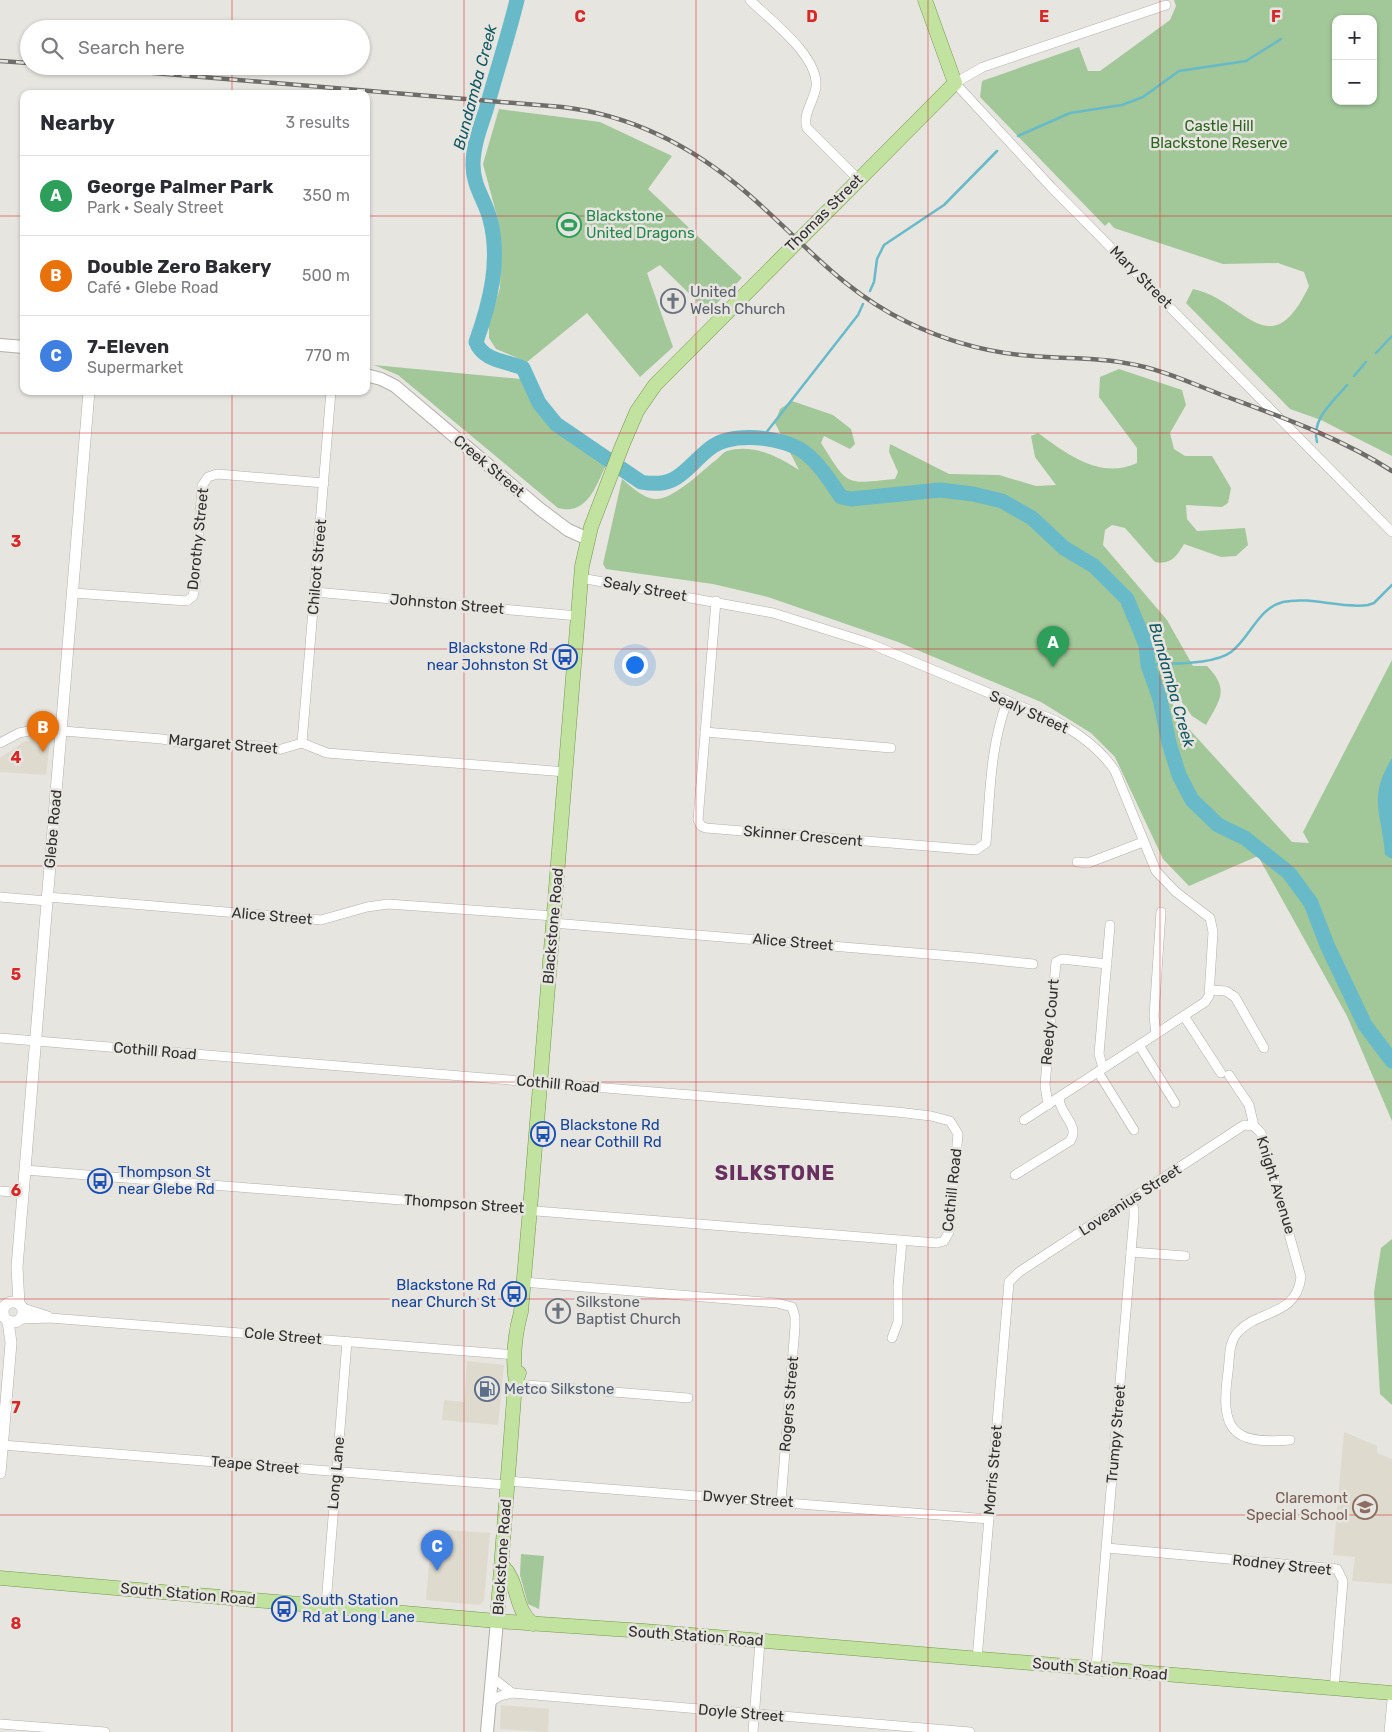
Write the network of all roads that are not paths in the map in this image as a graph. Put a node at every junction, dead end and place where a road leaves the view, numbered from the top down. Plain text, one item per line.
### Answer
1 (750, 0) edge
2 (925, 0) edge
3 (1166, 5) dead end
4 (955, 83) junction
5 (858, 179) junction
6 (0, 345) edge
7 (20, 347) edge
8 (370, 376) edge
9 (90, 395) edge
10 (332, 395) edge
11 (324, 483) junction
12 (1392, 532) edge
13 (588, 539) junction
14 (581, 578) junction
15 (315, 592) junction
16 (73, 593) junction
17 (716, 601) junction
18 (578, 616) junction
19 (1007, 702) junction
20 (61, 731) junction
21 (705, 732) junction
22 (0, 743) edge
23 (302, 743) junction
24 (891, 748) dead end
25 (566, 772) junction
26 (1143, 842) junction
27 (1077, 862) dead end
28 (0, 897) edge
29 (48, 899) junction
30 (1161, 912) dead end
31 (553, 920) junction
32 (1110, 925) dead end
33 (1033, 964) dead end
34 (1107, 964) junction
35 (1210, 990) junction
36 (1184, 1016) junction
37 (1156, 1034) junction
38 (0, 1038) edge
39 (36, 1041) junction
40 (1139, 1045) junction
41 (1264, 1048) dead end
42 (1101, 1070) junction
43 (540, 1082) junction
44 (1059, 1098) junction
45 (1176, 1102) dead end
46 (1048, 1105) junction
47 (1024, 1120) dead end
48 (1254, 1126) junction
49 (1134, 1130) dead end
50 (25, 1170) junction
51 (1015, 1176) dead end
52 (0, 1191) edge
53 (23, 1193) junction
54 (1130, 1200) junction
55 (530, 1210) junction
56 (902, 1241) junction
57 (1131, 1252) junction
58 (1184, 1256) dead end
59 (523, 1282) junction
60 (1009, 1282) joint
61 (10, 1312) edge
62 (521, 1312) junction
63 (892, 1338) dead end
64 (347, 1341) junction
65 (516, 1354) junction
66 (516, 1383) junction
67 (688, 1398) dead end
68 (1290, 1440) dead end
69 (2, 1445) junction
70 (336, 1472) junction
71 (0, 1473) edge
72 (507, 1483) junction
73 (781, 1501) junction
74 (989, 1519) junction
75 (1107, 1548) junction
76 (502, 1565) junction
77 (0, 1578) edge
78 (326, 1605) junction
79 (497, 1621) junction
80 (533, 1624) junction
81 (760, 1640) junction
82 (977, 1659) junction
83 (1096, 1668) junction
84 (493, 1678) junction
85 (1334, 1689) junction
86 (512, 1693) junction
87 (1392, 1693) edge
88 (1392, 1700) edge
89 (490, 1702) junction
90 (754, 1714) junction
91 (0, 1724) edge
92 (100, 1732) edge
93 (105, 1732) edge
94 (487, 1732) edge
95 (753, 1732) edge
96 (970, 1732) edge
97 (1389, 1732) edge

1 - 5 street
2 - 4 main road, Mary Street
3 - 4 street, Thomas Street
4 - 5 main road, Thomas Street
4 - 12 street, Mary Street
5 - 13 main road, Thomas Street
6 - 7 main road
8 - 13 main road, Creek Street
9 - 16 street, Glebe Road
10 - 11 street, Chilcot Street
11 - 15 street, Chilcot Street
11 - 16 street, Dorothy Street
13 - 14 main road, Blackstone Road
14 - 17 street, Sealy Street
14 - 18 main road, Blackstone Road
15 - 18 street, Johnston Street
15 - 23 street, Chilcot Street
16 - 20 street, Glebe Road
17 - 19 street, Sealy Street
17 - 21 street, Skinner Crescent
18 - 25 main road, Blackstone Road
19 - 21 street, Skinner Crescent
19 - 26 street, Sealy Street
20 - 22 street, Margaret Street
20 - 23 street, Margaret Street
20 - 29 street, Glebe Road
21 - 24 street
23 - 25 street
25 - 31 main road, Blackstone Road
26 - 27 street
26 - 35 street, Sealy Street
28 - 29 street, Alice Street
29 - 31 street, Alice Street
29 - 39 street, Glebe Road
30 - 37 street
31 - 33 street, Alice Street
31 - 43 main road, Blackstone Road
32 - 34 street
34 - 42 street
34 - 46 street, Reedy Court
35 - 36 street
35 - 41 street
36 - 37 street
36 - 48 street, Knight Avenue
37 - 40 street
38 - 39 street, Cothill Road
39 - 43 street, Cothill Road
39 - 50 street, Glebe Road
40 - 42 street
40 - 45 street
42 - 44 street
42 - 49 street
43 - 55 main road, Blackstone Road
43 - 56 street, Cothill Road
44 - 46 street
44 - 51 street
46 - 47 street
48 - 54 street, Loveanius Street
48 - 68 street, Knight Avenue
50 - 53 street, Glebe Road
50 - 55 street, Thompson Street
52 - 53 street
53 - 61 street, Glebe Road
54 - 57 street, Trumpy Street
54 - 60 street, Loveanius Street
55 - 56 street, Thompson Street
55 - 59 main road, Blackstone Road
56 - 63 street
57 - 58 street
57 - 75 street, Trumpy Street
59 - 62 main road, Blackstone Road
59 - 73 street, Rogers Street
60 - 74 street, Morris Street
61 - 64 street, Cole Street
61 - 69 street, Glebe Road
62 - 65 main road, Blackstone Road
62 - 66 main road, Blackstone Road
64 - 65 street, Cole Street
64 - 70 street, Long Lane
65 - 66 main road, Blackstone Road
66 - 67 street
66 - 72 main road, Blackstone Road
69 - 70 street, Teape Street
69 - 71 street, Glebe Road
70 - 72 street, Teape Street
70 - 78 street, Long Lane
72 - 73 street, Dwyer Street
72 - 76 main road, Blackstone Road
73 - 74 street, Dwyer Street
74 - 82 street, Morris Street
75 - 83 street, Trumpy Street
75 - 85 street, Rodney Street
76 - 79 main road, Blackstone Road
76 - 80 main road
77 - 78 main road, South Station Road
78 - 79 main road, South Station Road
79 - 80 main road, South Station Road
79 - 84 main road, Blackstone Road
80 - 81 main road, South Station Road
81 - 82 main road, South Station Road
81 - 90 street
82 - 83 main road, South Station Road
83 - 85 main road, South Station Road
84 - 86 street
84 - 89 main road, Blackstone Road
85 - 87 main road, South Station Road
86 - 89 street, Doyle Street
86 - 90 street, Doyle Street
88 - 97 street
89 - 94 main road, Blackstone Road
90 - 95 street
90 - 96 street, Doyle Street
91 - 92 street
92 - 93 street

